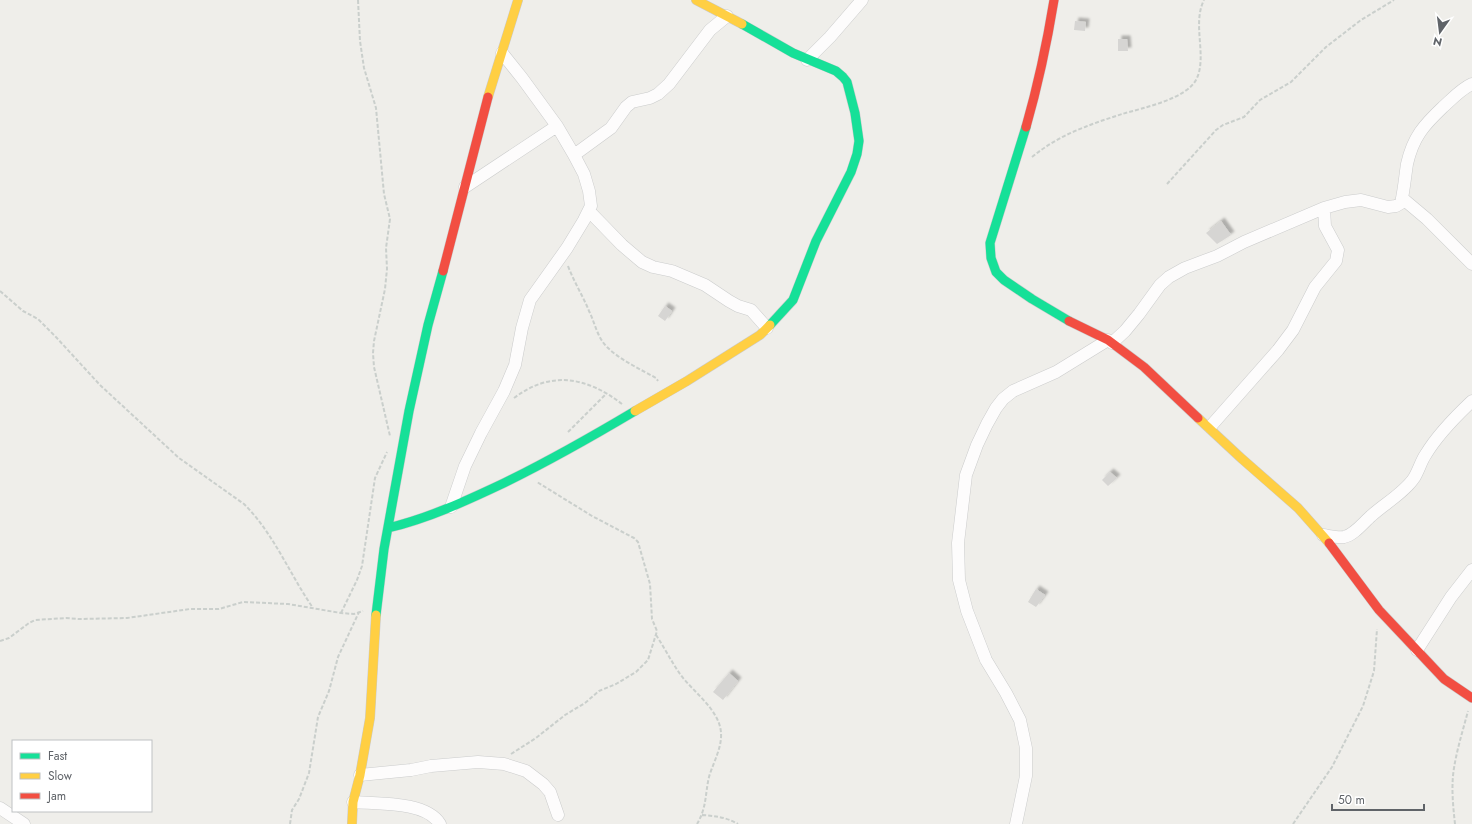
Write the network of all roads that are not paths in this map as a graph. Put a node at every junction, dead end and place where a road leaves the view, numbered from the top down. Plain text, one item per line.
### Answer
1 (518, 0) edge
2 (696, 0) edge
3 (862, 0) edge
4 (1054, 0) edge
5 (727, 16) junction
6 (502, 53) junction
7 (807, 60) junction
8 (1472, 84) edge
9 (557, 126) junction
10 (574, 155) junction
11 (465, 187) junction
12 (1402, 198) junction
13 (1324, 208) junction
14 (589, 211) junction
15 (1472, 264) edge
16 (767, 328) junction
17 (1110, 341) junction
18 (1472, 401) edge
19 (1210, 427) junction
20 (451, 508) junction
21 (388, 528) junction
22 (1323, 535) junction
23 (1472, 570) edge
24 (1417, 650) junction
25 (1472, 698) edge
26 (360, 775) junction
27 (353, 802) junction
28 (0, 808) edge
29 (558, 815) dead end
30 (24, 824) edge
31 (352, 824) edge
32 (440, 824) edge
33 (1016, 824) edge

1 - 6 street
2 - 5 street
3 - 7 street
4 - 17 street
5 - 7 street
5 - 10 street
6 - 9 street
6 - 11 street
7 - 16 street
8 - 12 street
9 - 10 street
9 - 11 street
10 - 14 street
11 - 21 street
12 - 13 street
12 - 15 street
13 - 17 street
13 - 19 street
14 - 16 street
14 - 20 street
16 - 20 street
17 - 19 street
17 - 33 street
18 - 22 street
19 - 22 street
20 - 21 street
21 - 26 street
22 - 24 street
23 - 24 street
24 - 25 street
26 - 27 street
26 - 29 street
27 - 31 street
27 - 32 street
28 - 30 street

